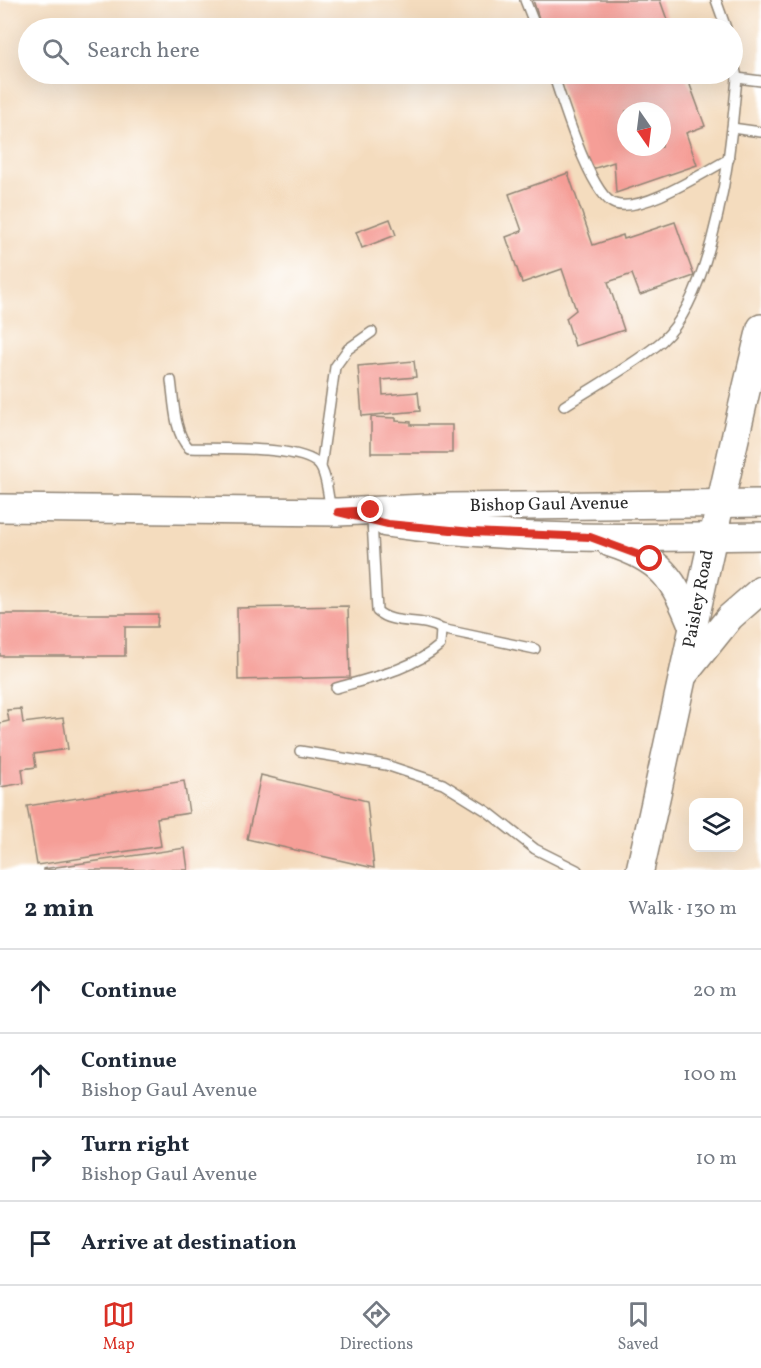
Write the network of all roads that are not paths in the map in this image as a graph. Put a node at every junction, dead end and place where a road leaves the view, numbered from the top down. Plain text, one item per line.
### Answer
1 (525, 0) edge
2 (716, 0) edge
3 (532, 18) edge
4 (722, 18) edge
5 (743, 79) edge
6 (761, 81) edge
7 (557, 84) edge
8 (736, 84) edge
9 (732, 128) junction
10 (761, 132) edge
11 (729, 159) junction
12 (372, 332) dead end
13 (759, 345) edge
14 (171, 380) dead end
15 (564, 406) dead end
16 (321, 467) junction
17 (720, 502) junction
18 (761, 503) edge
19 (0, 508) edge
20 (335, 512) junction
21 (372, 520) junction
22 (761, 536) edge
23 (590, 537) junction
24 (711, 537) junction
25 (761, 590) edge
26 (693, 627) junction
27 (441, 629) junction
28 (535, 649) dead end
29 (684, 675) junction
30 (336, 688) dead end
31 (300, 751) dead end
32 (577, 870) edge
33 (640, 870) edge

1 - 3 lane
2 - 4 lane
5 - 6 lane
7 - 11 lane
8 - 9 lane
9 - 10 lane
9 - 11 lane
11 - 15 lane
12 - 16 lane
13 - 17 main road, Paisley Road
14 - 16 lane
16 - 20 lane
17 - 18 main road, Bishop Gaul Avenue
17 - 20 main road, Bishop Gaul Avenue
17 - 24 main road, Paisley Road
19 - 20 main road, Bishop Gaul Avenue
20 - 21 main road, Bishop Gaul Avenue
21 - 23 main road, Bishop Gaul Avenue
21 - 27 lane
22 - 24 main road, Bishop Gaul Avenue
23 - 24 main road, Bishop Gaul Avenue
23 - 26 main road
24 - 26 main road, Paisley Road
25 - 29 main road
26 - 29 main road, Paisley Road
27 - 28 lane
27 - 30 lane
29 - 33 main road, Paisley Road
31 - 32 lane

